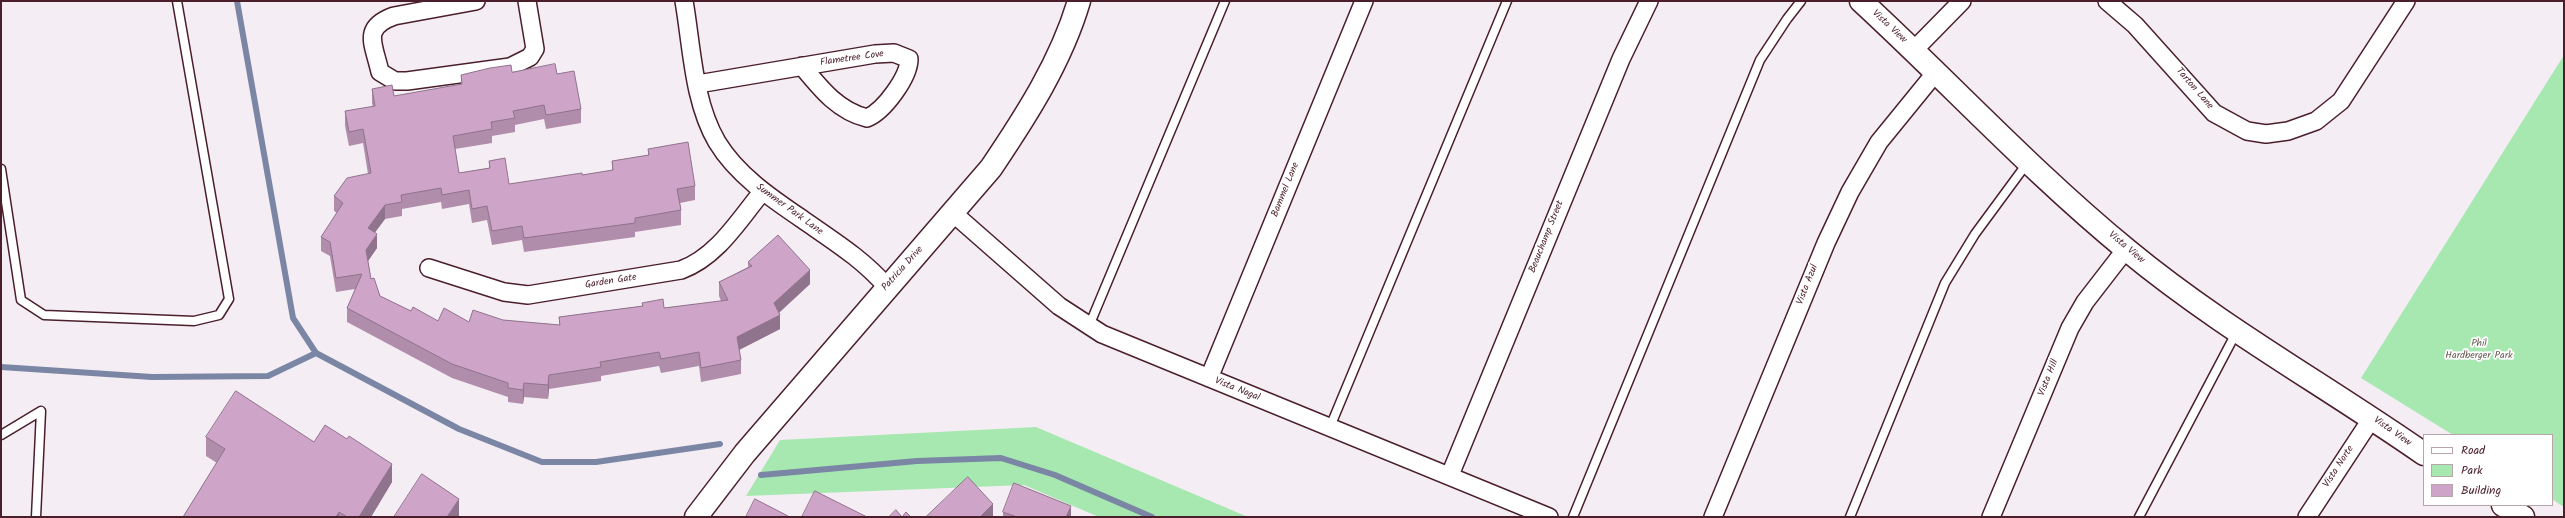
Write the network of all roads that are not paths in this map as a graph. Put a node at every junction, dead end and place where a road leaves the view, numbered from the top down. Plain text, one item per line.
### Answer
1 (177, 1) edge
2 (476, 1) edge
3 (528, 1) edge
4 (684, 1) edge
5 (1079, 1) edge
6 (1225, 1) edge
7 (1364, 1) edge
8 (1508, 1) edge
9 (1649, 1) edge
10 (1802, 1) edge
11 (1861, 1) edge
12 (1962, 1) edge
13 (2107, 1) edge
14 (2406, 1) edge
15 (1914, 50) junction
16 (802, 66) junction
17 (1936, 72) junction
18 (698, 84) junction
19 (2028, 162) junction
20 (1, 169) edge
21 (762, 192) junction
22 (953, 213) junction
23 (2126, 249) junction
24 (430, 268) dead end
25 (887, 287) junction
26 (1089, 326) junction
27 (2236, 333) junction
28 (1209, 378) junction
29 (2372, 418) junction
30 (1330, 427) junction
31 (1, 435) edge
32 (2423, 453) edge
33 (1450, 475) junction
34 (2505, 506) edge
35 (36, 517) edge
36 (696, 517) edge
37 (1550, 517) edge
38 (1573, 517) edge
39 (1713, 517) edge
40 (1850, 517) edge
41 (1991, 517) edge
42 (2140, 517) edge
43 (2306, 517) edge
44 (2523, 517) edge

1 - 20 lane
2 - 3 street
4 - 18 street, Summer Park Lane
5 - 22 street, Patricia Drive
6 - 26 lane
7 - 28 street, Bammel Lane
8 - 30 lane
9 - 33 street, Beauchamp Street
10 - 38 lane
11 - 15 street, Vista View
12 - 15 street
13 - 14 street, Tarton Lane
15 - 17 street, Vista View
16 - 16 street, Flametree Cove
16 - 18 street, Flametree Cove
17 - 19 street, Vista View
17 - 39 street, Vista Azul
18 - 21 street, Summer Park Lane
19 - 23 street, Vista View
19 - 40 lane
21 - 24 street, Garden Gate
21 - 25 street, Summer Park Lane
22 - 25 street, Patricia Drive
22 - 26 street, Vista Nogal
23 - 27 street, Vista View
23 - 41 street, Vista Hill
25 - 36 street, Patricia Drive
26 - 28 street, Vista Nogal
27 - 29 street, Vista View
27 - 42 lane
28 - 30 street, Vista Nogal
29 - 32 street, Vista View
29 - 43 street, Vista Norte
30 - 33 street, Vista Nogal
31 - 35 lane
33 - 37 street, Vista Nogal
34 - 44 street

